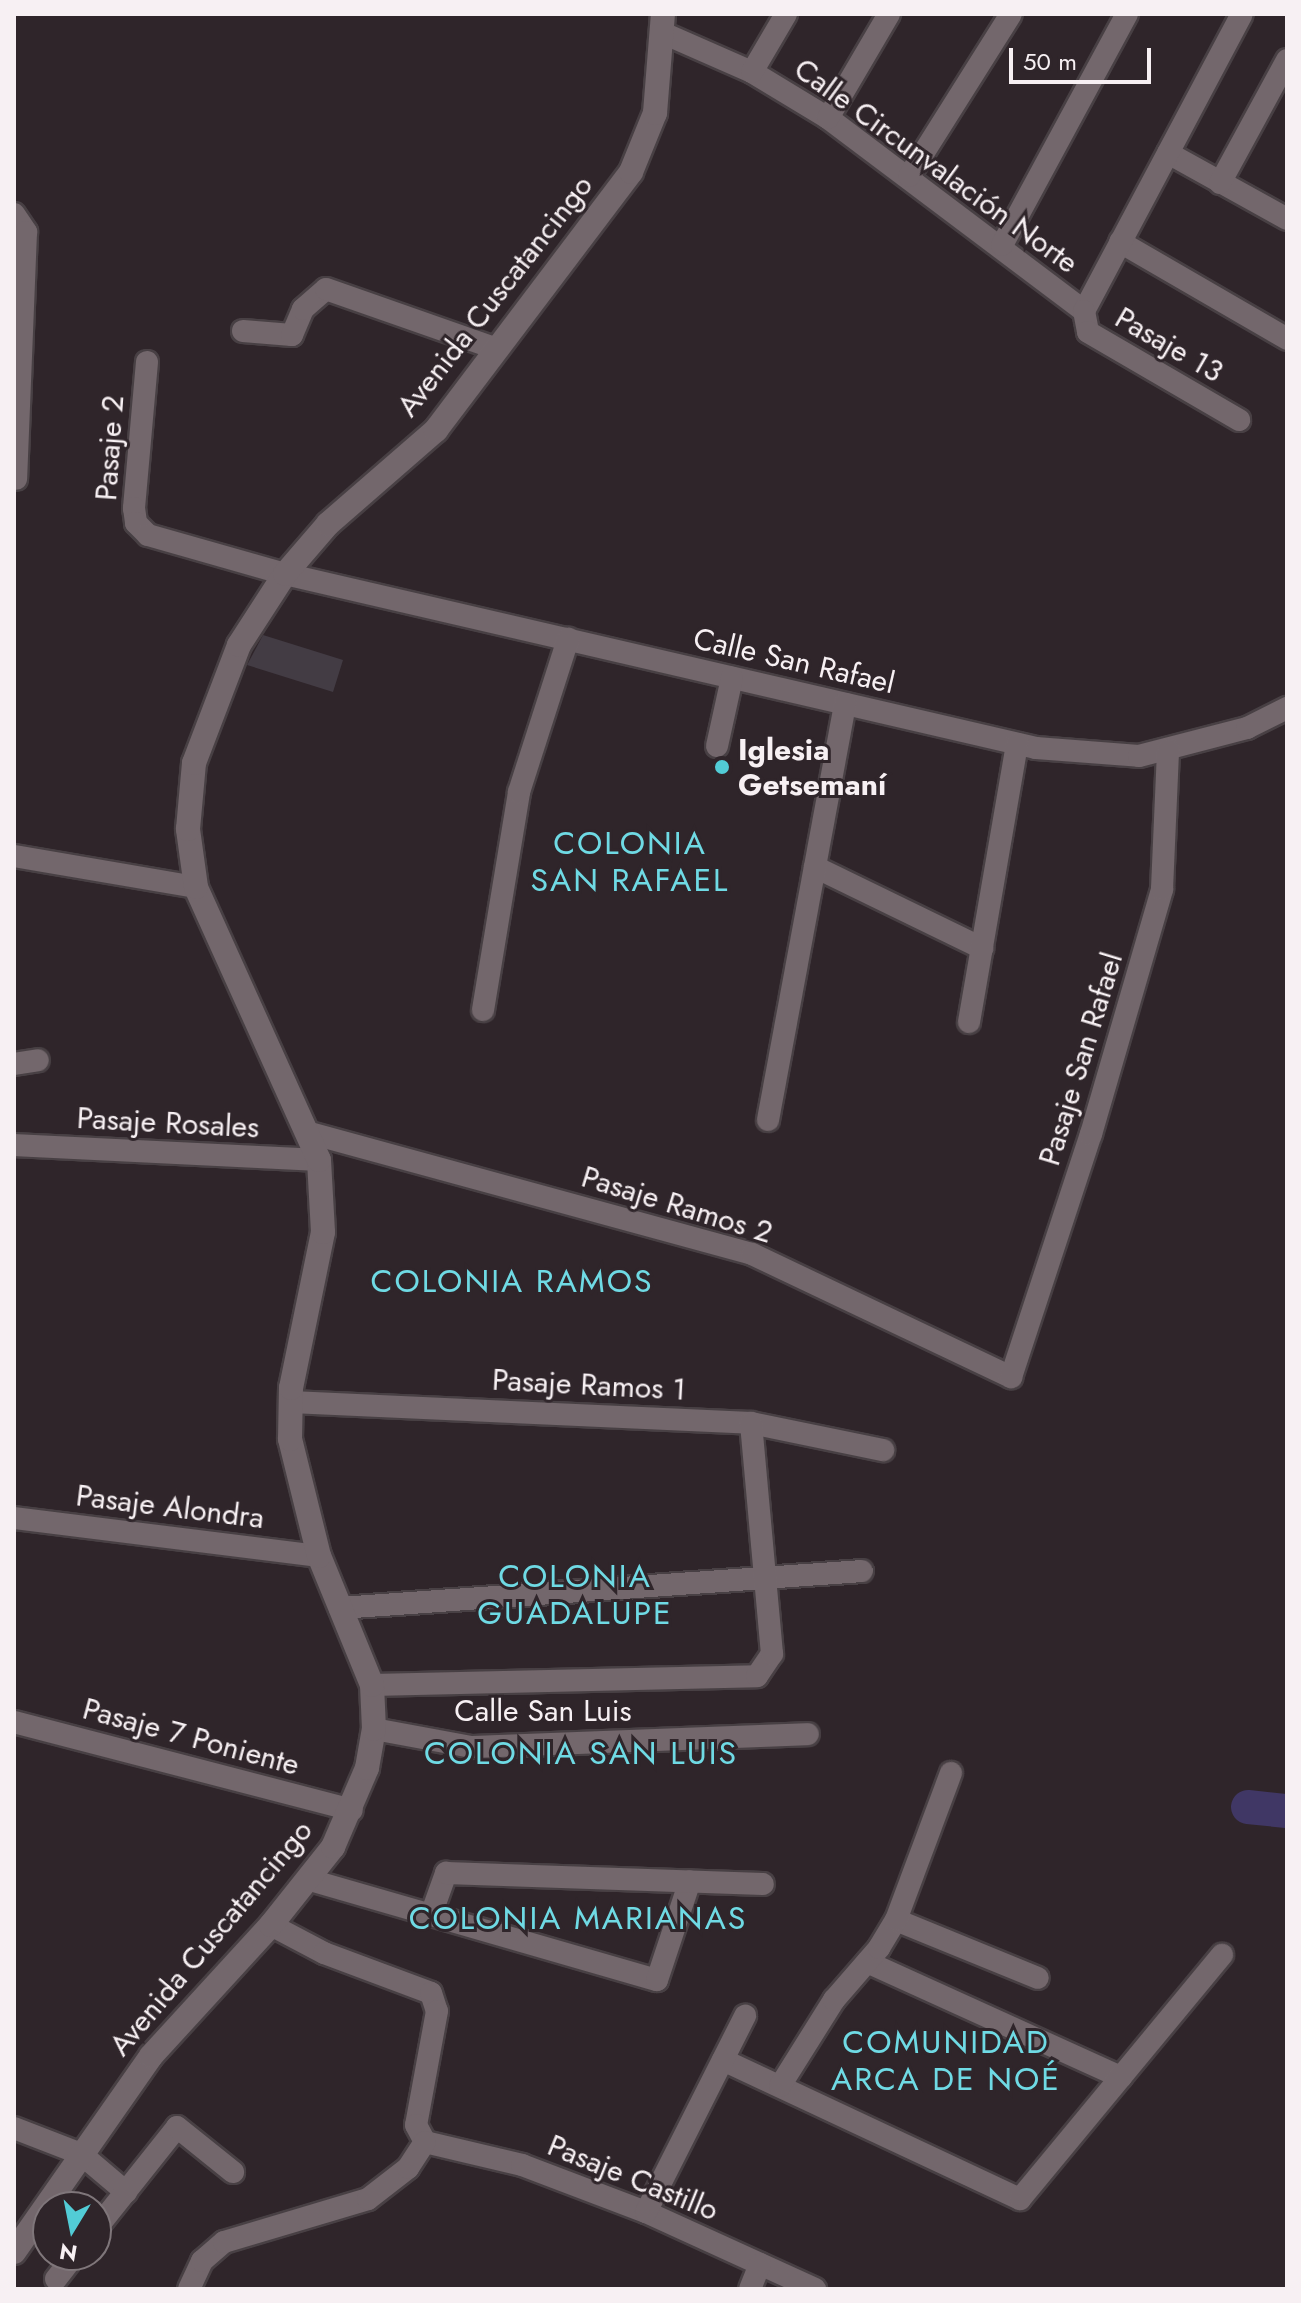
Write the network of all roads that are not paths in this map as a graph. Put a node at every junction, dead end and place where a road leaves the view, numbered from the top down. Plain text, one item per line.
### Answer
1 (786, 14) edge
2 (889, 14) edge
3 (1011, 14) edge
4 (1127, 14) edge
5 (1242, 14) edge
6 (663, 24) edge
7 (1287, 60) edge
8 (752, 72) junction
9 (1277, 101) edge
10 (828, 118) junction
11 (1168, 153) junction
12 (909, 176) junction
13 (1220, 183) junction
14 (17, 215) edge
15 (1287, 219) edge
16 (1120, 242) junction
17 (1002, 245) junction
18 (1084, 311) junction
19 (243, 331) dead end
20 (1287, 339) edge
21 (497, 349) junction
22 (147, 362) dead end
23 (1239, 420) dead end
24 (16, 479) dead end
25 (285, 574) junction
26 (568, 639) junction
27 (732, 678) junction
28 (845, 704) junction
29 (1287, 708) edge
30 (1017, 744) junction
31 (717, 746) dead end
32 (1168, 750) junction
33 (14, 856) edge
34 (815, 867) junction
35 (196, 887) junction
36 (982, 948) junction
37 (483, 1010) dead end
38 (969, 1022) dead end
39 (38, 1060) dead end
40 (14, 1064) edge
41 (768, 1120) dead end
42 (310, 1133) junction
43 (14, 1145) edge
44 (319, 1160) junction
45 (1011, 1377) joint
46 (291, 1402) junction
47 (751, 1423) junction
48 (883, 1450) dead end
49 (14, 1518) edge
50 (319, 1556) junction
51 (862, 1571) dead end
52 (764, 1578) junction
53 (340, 1608) junction
54 (372, 1685) junction
55 (14, 1722) edge
56 (374, 1729) junction
57 (808, 1734) dead end
58 (951, 1773) dead end
59 (352, 1810) junction
60 (310, 1880) junction
61 (690, 1881) junction
62 (763, 1884) dead end
63 (431, 1915) junction
64 (896, 1920) junction
65 (271, 1925) junction
66 (1222, 1955) dead end
67 (867, 1962) junction
68 (1038, 1978) dead end
69 (745, 2016) dead end
70 (723, 2060) junction
71 (1121, 2077) junction
72 (780, 2086) junction
73 (14, 2128) edge
74 (424, 2140) junction
75 (81, 2154) junction
76 (233, 2172) dead end
77 (126, 2192) junction
78 (112, 2209) edge
79 (646, 2212) junction
80 (14, 2252) edge
81 (760, 2264) junction
82 (62, 2271) edge
83 (56, 2279) dead end
84 (189, 2289) edge
85 (750, 2289) edge
86 (815, 2289) edge

1 - 8 street
2 - 10 street
3 - 12 street
4 - 17 street
5 - 11 street
6 - 8 street, Calle Circunvalación Norte
6 - 21 street, Avenida Cuscatancingo
7 - 9 street
8 - 10 street, Calle Circunvalación Norte
9 - 13 street
10 - 12 street, Calle Circunvalación Norte
11 - 13 street
11 - 16 street
12 - 17 street, Calle Circunvalación Norte
13 - 15 street
14 - 24 street
16 - 18 street
16 - 20 street
17 - 18 street, Calle Circunvalación Norte
18 - 23 street, Pasaje 13
19 - 21 street
21 - 25 street, Avenida Cuscatancingo
22 - 25 street, Pasaje 2
25 - 26 street, Calle San Rafael
25 - 35 street, Avenida Cuscatancingo
26 - 27 street, Calle San Rafael
26 - 37 street
27 - 28 street, Calle San Rafael
27 - 31 street
28 - 30 street, Calle San Rafael
28 - 34 street
29 - 32 street, Calle San Rafael
30 - 32 street, Calle San Rafael
30 - 36 street
32 - 45 street, Pasaje San Rafael
33 - 35 street
34 - 36 street
34 - 41 street
35 - 42 street, Avenida Cuscatancingo
36 - 38 street
39 - 40 street
42 - 44 street, Avenida Cuscatancingo
42 - 45 street, Pasaje Ramos 2
43 - 44 street, Pasaje Rosales
44 - 46 street, Avenida Cuscatancingo
46 - 47 street, Pasaje Ramos 1
46 - 50 street, Avenida Cuscatancingo
47 - 48 street, Pasaje Ramos 1
47 - 52 street
49 - 50 street, Pasaje Alondra
50 - 53 street, Avenida Cuscatancingo
51 - 52 street
52 - 53 street
52 - 54 street
53 - 54 street, Avenida Cuscatancingo
54 - 56 street, Avenida Cuscatancingo
55 - 59 street, Pasaje 7 Poniente
56 - 57 street, Calle San Luis
56 - 59 street, Avenida Cuscatancingo
58 - 64 street
59 - 60 street, Avenida Cuscatancingo
60 - 63 street
60 - 65 street, Avenida Cuscatancingo
61 - 62 street
61 - 63 street
61 - 63 street
64 - 67 street
64 - 68 street
65 - 74 street
65 - 75 street, Avenida Cuscatancingo
66 - 71 street
67 - 71 street
67 - 72 street
69 - 70 street
70 - 72 street
70 - 79 street
71 - 72 street
73 - 75 street
74 - 79 street, Pasaje Castillo
74 - 84 street
75 - 77 street
75 - 80 street, Avenida Cuscatancingo
76 - 77 street
77 - 78 street
79 - 81 street, Pasaje Castillo
81 - 85 street
81 - 86 street, Pasaje Castillo
82 - 83 street

